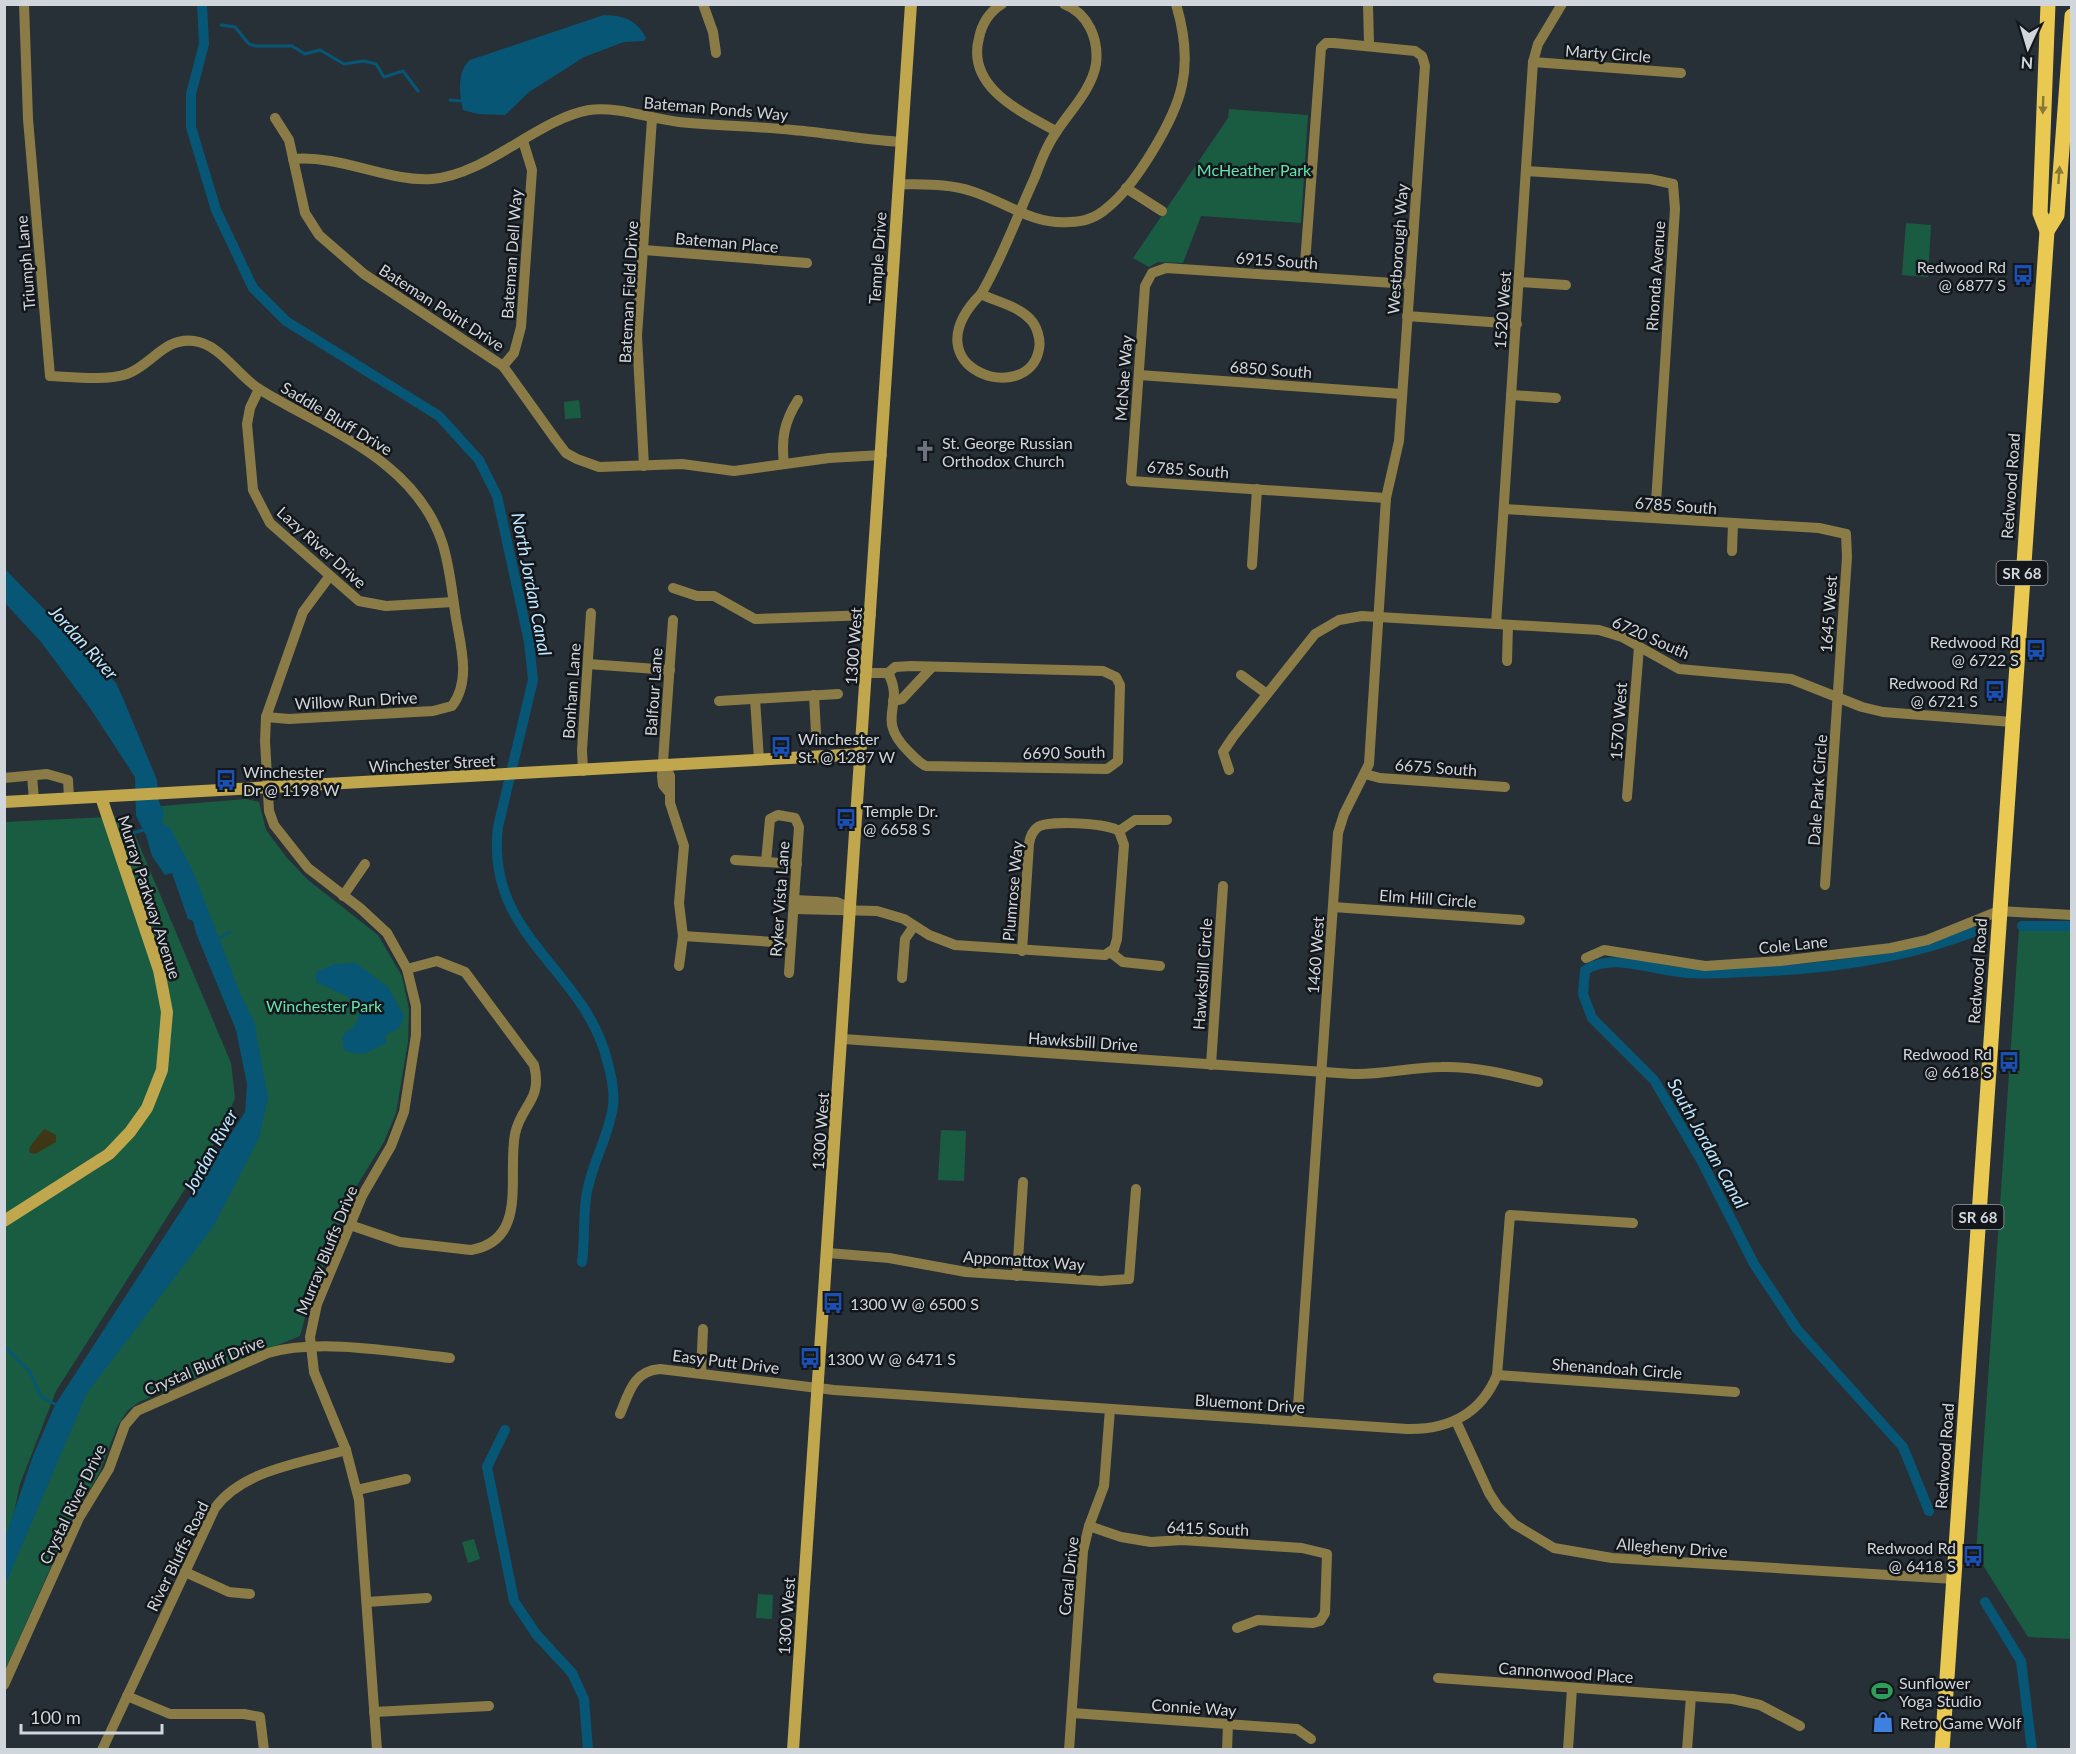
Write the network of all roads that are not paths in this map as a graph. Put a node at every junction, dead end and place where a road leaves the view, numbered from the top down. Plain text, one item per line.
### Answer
1 (24, 4) edge
2 (703, 4) edge
3 (911, 4) edge
4 (1002, 4) edge
5 (1176, 4) edge
6 (1368, 4) edge
7 (1562, 4) edge
8 (2048, 4) edge
9 (1071, 6) edge
10 (2072, 16) edge
11 (1369, 45) junction
12 (716, 53) dead end
13 (1533, 62) junction
14 (1681, 73) dead end
15 (275, 117) dead end
16 (652, 119) junction
17 (1056, 132) junction
18 (523, 141) junction
19 (901, 142) junction
20 (293, 159) junction
21 (1526, 171) junction
22 (898, 184) junction
23 (1126, 188) junction
24 (1162, 211) dead end
25 (1019, 212) junction
26 (2047, 231) junction
27 (644, 250) junction
28 (807, 263) dead end
29 (1304, 277) junction
30 (1148, 278) joint
31 (1519, 282) junction
32 (1409, 284) junction
33 (1566, 285) dead end
34 (981, 294) junction
35 (1407, 316) junction
36 (1516, 324) junction
37 (202, 343) joint
38 (503, 366) junction
39 (1139, 375) junction
40 (259, 389) junction
41 (1402, 394) junction
42 (1511, 396) junction
43 (1556, 398) dead end
44 (798, 400) dead end
45 (882, 455) junction
46 (784, 464) junction
47 (644, 466) junction
48 (1131, 481) joint
49 (1257, 489) junction
50 (1386, 498) junction
51 (1504, 509) junction
52 (878, 515) joint
53 (1654, 518) junction
54 (1733, 524) junction
55 (1846, 534) joint
56 (1732, 551) dead end
57 (1252, 565) dead end
58 (329, 577) junction
59 (673, 588) dead end
60 (453, 602) junction
61 (591, 613) dead end
62 (871, 615) junction
63 (1378, 616) junction
64 (673, 620) dead end
65 (1496, 624) junction
66 (1508, 625) junction
67 (1639, 647) junction
68 (1507, 661) dead end
69 (588, 664) junction
70 (932, 667) junction
71 (670, 670) junction
72 (868, 672) junction
73 (888, 674) junction
74 (1241, 675) dead end
75 (838, 694) dead end
76 (1267, 694) junction
77 (814, 695) junction
78 (1838, 697) junction
79 (755, 699) junction
80 (719, 701) dead end
81 (893, 701) junction
82 (447, 709) joint
83 (266, 717) junction
84 (2012, 722) junction
85 (816, 733) dead end
86 (862, 754) junction
87 (759, 760) junction
88 (665, 766) junction
89 (1229, 770) dead end
90 (583, 771) junction
91 (1365, 774) junction
92 (32, 776) junction
93 (4, 778) edge
94 (1505, 787) dead end
95 (267, 788) junction
96 (101, 797) junction
97 (1627, 797) dead end
98 (69, 798) junction
99 (34, 801) junction
100 (4, 802) edge
101 (1167, 820) dead end
102 (1119, 831) junction
103 (735, 860) dead end
104 (766, 862) junction
105 (365, 864) dead end
106 (796, 864) junction
107 (1825, 885) dead end
108 (1223, 886) dead end
109 (343, 896) junction
110 (794, 904) junction
111 (1333, 907) junction
112 (851, 908) junction
113 (1999, 911) junction
114 (2072, 915) edge
115 (1520, 920) dead end
116 (914, 926) junction
117 (683, 936) junction
118 (790, 943) junction
119 (1022, 951) junction
120 (1110, 952) junction
121 (1586, 958) dead end
122 (679, 966) dead end
123 (1160, 966) dead end
124 (407, 969) junction
125 (789, 973) dead end
126 (902, 978) dead end
127 (843, 1039) junction
128 (1211, 1065) junction
129 (1322, 1071) junction
130 (1538, 1082) dead end
131 (1023, 1182) dead end
132 (1136, 1189) dead end
133 (4, 1221) edge
134 (1633, 1223) dead end
135 (350, 1224) junction
136 (828, 1252) junction
137 (1017, 1276) junction
138 (704, 1329) dead end
139 (310, 1348) junction
140 (450, 1358) dead end
141 (700, 1373) junction
142 (1497, 1375) junction
143 (818, 1387) junction
144 (1735, 1392) dead end
145 (1110, 1409) junction
146 (620, 1414) dead end
147 (1298, 1421) junction
148 (1456, 1421) junction
149 (122, 1433) joint
150 (346, 1450) junction
151 (406, 1479) dead end
152 (357, 1490) junction
153 (1089, 1526) junction
154 (185, 1572) junction
155 (1954, 1579) junction
156 (250, 1594) dead end
157 (427, 1598) dead end
158 (367, 1602) junction
159 (1237, 1628) dead end
160 (1438, 1678) dead end
161 (4, 1685) edge
162 (1572, 1688) junction
163 (127, 1696) junction
164 (1691, 1696) junction
165 (489, 1706) dead end
166 (374, 1712) junction
167 (1072, 1713) junction
168 (1228, 1724) junction
169 (1800, 1726) dead end
170 (1311, 1739) dead end
171 (102, 1749) edge
172 (264, 1749) edge
173 (377, 1749) edge
174 (793, 1749) edge
175 (1069, 1749) edge
176 (1227, 1749) edge
177 (1568, 1749) edge
178 (1687, 1749) edge
179 (1942, 1749) edge

1 - 37 street, Triumph Lane
2 - 12 street
3 - 19 main road, Temple Drive
4 - 17 street
5 - 23 street
6 - 11 street
7 - 13 street, 1520 West
8 -> 26 main road, Redwood Road / SR 68
9 - 17 street
26 -> 10 main road, Redwood Road / SR 68
11 - 29 street, Westborough Way
11 - 32 street, Westborough Way
13 - 14 street, Marty Circle
13 - 21 street, 1520 West
15 - 20 street, Bateman Point Drive
16 - 18 street, Bateman Ponds Way
16 - 19 street, Bateman Ponds Way
16 - 27 street, Bateman Field Drive
17 - 25 street
18 - 20 street, Bateman Ponds Way
18 - 38 street, Bateman Dell Way
19 - 22 main road, Temple Drive
20 - 38 street, Bateman Point Drive
21 - 31 street, 1520 West
21 - 53 street, Rhonda Avenue
22 - 25 street
22 - 45 main road, Temple Drive
23 - 24 street
23 - 25 street
25 - 34 street
26 - 84 main road, Redwood Road / SR 68
27 - 28 street, Bateman Place
27 - 47 street, Bateman Field Drive
29 - 30 street, 6915 South
29 - 32 street, 6915 South
30 - 39 street, McNae Way
31 - 33 street
31 - 36 street, 1520 West
32 - 35 street, Westborough Way
34 - 34 street
35 - 36 street
35 - 41 street, Westborough Way
36 - 42 street, 1520 West
37 - 40 street, Saddle Bluff Drive
38 - 47 street, Bateman Point Drive
39 - 41 street, 6850 South
39 - 48 street, McNae Way
40 - 58 street, Lazy River Drive
40 - 60 street, Saddle Bluff Drive
41 - 50 street, Westborough Way
42 - 43 street
42 - 51 street, 1520 West
44 - 46 street
45 - 46 street, Bateman Point Drive
45 - 52 main road, Temple Drive
46 - 47 street, Bateman Point Drive
48 - 49 street, 6785 South
49 - 50 street, 6785 South
49 - 57 street
50 - 63 street, 1460 West
51 - 53 street, 6785 South
51 - 65 street, 1520 West
52 - 62 main road, 1300 West
53 - 54 street, 6785 South
54 - 55 street, 6785 South
54 - 56 street
55 - 78 street, 1645 West
58 - 60 street, Lazy River Drive
58 - 83 street, Murray Bluffs Drive
59 - 62 street
60 - 82 street, Saddle Bluff Drive
61 - 69 street, Bonham Lane
62 - 72 main road, 1300 West
63 - 65 street, 6720 South
63 - 76 street, 6720 South
63 - 91 street, 1460 West
64 - 71 street, Balfour Lane
65 - 66 street, 6720 South
66 - 67 street, 6720 South
66 - 68 street
67 - 78 street, 6720 South
67 - 97 street, 1570 West
69 - 71 street
69 - 90 street, Bonham Lane
70 - 73 street, 6690 South
70 - 81 street
70 - 81 street, 6690 South
71 - 88 street, Balfour Lane
72 - 73 street, 6690 South
72 - 86 main road, 1300 West
73 - 81 street, 6690 South
74 - 76 street
75 - 77 street
76 - 89 street, 6720 South
77 - 79 street
77 - 85 street
78 - 84 street, 6720 South
78 - 107 street, Dale Park Circle
79 - 80 street
79 - 87 street
82 - 83 street, Willow Run Drive
83 - 95 street, Murray Bluffs Drive
84 - 113 main road, Redwood Road / SR 68
86 - 87 main road, Winchester Street
86 - 112 main road, 1300 West
87 - 88 main road, Winchester Street
88 - 90 main road, Winchester Street
88 - 117 street, Balfour Lane
90 - 95 main road, Winchester Street
91 - 94 street, 6675 South
91 - 111 street, 1460 West
92 - 93 street
92 - 98 street
92 - 99 street
95 - 96 main road, Winchester Street
95 - 109 street, Murray Bluffs Drive
96 - 98 main road, Winchester Street
96 - 133 main road, Murray Parkway Avenue
98 - 99 main road, Winchester Street
99 - 100 main road, Winchester Street
101 - 102 street
102 - 119 street, Plumrose Way
102 - 120 street
103 - 104 street
104 - 106 street
104 - 106 street, Ryker Vista Lane
105 - 109 street
106 - 110 street, Ryker Vista Lane
108 - 128 street, Hawksbill Circle
109 - 124 street, Murray Bluffs Drive
110 - 112 street
110 - 118 street, Ryker Vista Lane
111 - 115 street, Elm Hill Circle
111 - 129 street, 1460 West
112 - 116 street
112 - 127 main road, 1300 West
113 - 114 street
113 - 121 street, Cole Lane
113 - 155 main road, Redwood Road / SR 68
116 - 119 street
116 - 126 street
117 - 118 street
117 - 122 street, Balfour Lane
118 - 125 street, Ryker Vista Lane
119 - 120 street
120 - 123 street
124 - 135 street, Murray Bluffs Drive
124 - 135 street
127 - 128 street, Hawksbill Drive
127 - 136 main road, 1300 West
128 - 129 street, Hawksbill Drive
129 - 130 street, Hawksbill Drive
129 - 147 street, 1460 West
131 - 137 street
132 - 137 street, Appomattox Way
134 - 142 street, Bluemont Drive
135 - 139 street, Murray Bluffs Drive
136 - 137 street, Appomattox Way
136 - 143 main road, 1300 West
138 - 141 street
139 - 140 street, Crystal Bluff Drive
139 - 149 street, Crystal Bluff Drive
139 - 150 street, Murray Bluffs Drive
141 - 143 street, Easy Putt Drive
141 - 146 street, Easy Putt Drive
142 - 144 street, Shenandoah Circle
142 - 148 street, Bluemont Drive
143 - 145 street, Bluemont Drive
143 - 174 main road, 1300 West
145 - 147 street, Bluemont Drive
145 - 153 street, Coral Drive
147 - 148 street, Bluemont Drive
148 - 155 street, Allegheny Drive
149 - 161 street, Crystal River Drive
150 - 152 street, Murray Bluffs Drive
150 - 154 street, River Bluffs Road
151 - 152 street
152 - 158 street, Murray Bluffs Drive
153 - 159 street, 6415 South
153 - 167 street, Coral Drive
154 - 156 street
154 - 163 street, River Bluffs Road
155 - 179 main road, Redwood Road / SR 68
157 - 158 street
158 - 166 street, Murray Bluffs Drive
160 - 162 street, Cannonwood Place
162 - 164 street, Cannonwood Place
162 - 177 street
163 - 171 street, River Bluffs Road
163 - 172 street
164 - 169 street, Cannonwood Place
164 - 178 street
165 - 166 street
166 - 173 street, Murray Bluffs Drive
167 - 168 street, Connie Way
167 - 175 street, Coral Drive
168 - 170 street, Connie Way
168 - 176 street

